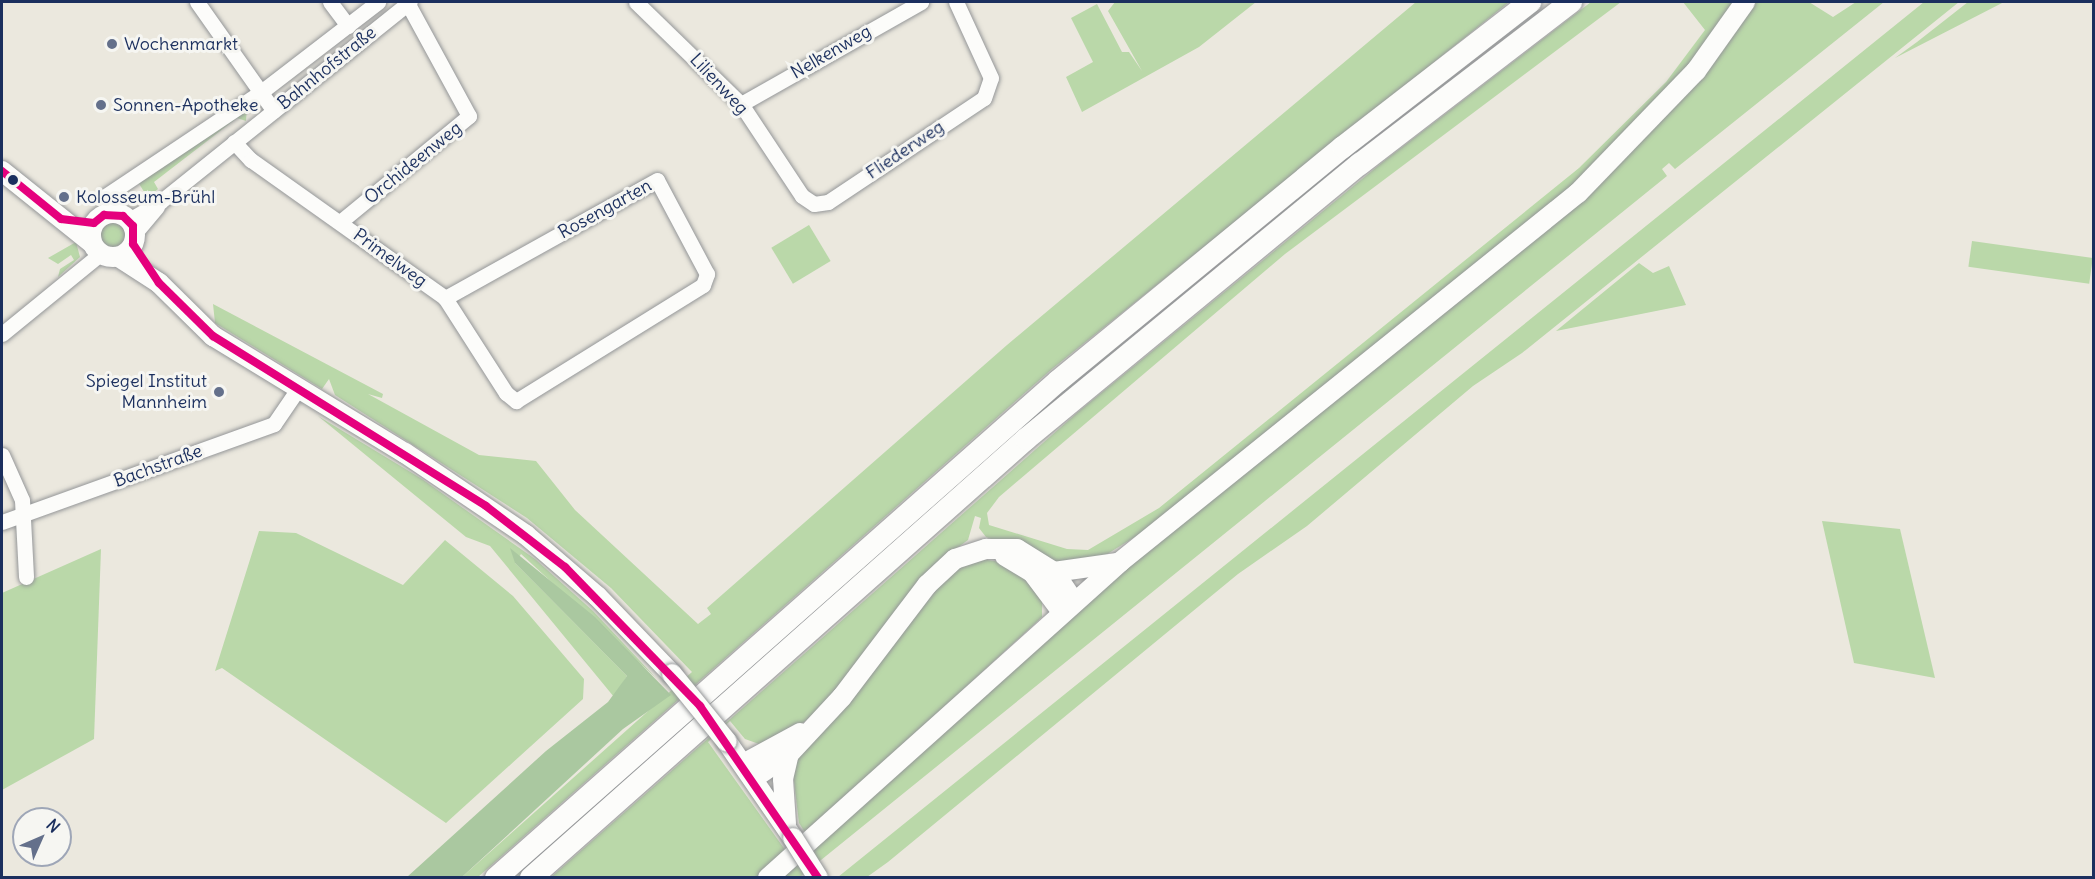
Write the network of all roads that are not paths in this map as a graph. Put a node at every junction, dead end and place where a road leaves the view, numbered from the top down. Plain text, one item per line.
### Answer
1 (197, 2) edge
2 (330, 2) edge
3 (378, 2) edge
4 (409, 2) edge
5 (636, 2) edge
6 (921, 2) edge
7 (956, 2) edge
8 (1530, 2) edge
9 (1571, 2) edge
10 (1745, 2) edge
11 (348, 26) junction
12 (261, 92) junction
13 (741, 104) junction
14 (274, 111) junction
15 (234, 142) junction
16 (2, 171) edge
17 (104, 197) dead end
18 (814, 204) joint
19 (340, 222) junction
20 (115, 239) junction
21 (445, 298) junction
22 (2, 334) edge
23 (298, 389) junction
24 (516, 401) joint
25 (2, 455) edge
26 (23, 514) junction
27 (2, 522) edge
28 (992, 549) junction
29 (1120, 562) junction
30 (1054, 572) junction
31 (26, 577) dead end
32 (1068, 607) junction
33 (811, 727) junction
34 (789, 754) junction
35 (749, 771) junction
36 (789, 832) junction
37 (496, 878) edge
38 (531, 878) edge
39 (768, 878) edge
40 (818, 878) edge

1 - 12 street
2 - 11 street
3 - 11 street, Bahnhofstraße
4 - 14 street, Bahnhofstraße
4 - 19 street, Orchideenweg
5 - 13 street, Lilienweg
6 - 13 street, Nelkenweg
7 - 18 street, Fliederweg
8 - 37 highway
9 - 38 highway
10 - 29 main road
11 - 12 street, Bahnhofstraße
12 - 14 street
12 - 17 street, Bahnhofstraße
13 - 18 street, Lilienweg
14 - 15 street, Bahnhofstraße
15 - 19 street, Primelweg
15 - 20 street, Bahnhofstraße
16 - 20 main road
19 - 21 street, Primelweg
20 - 22 street, Bahnhofstraße
20 - 23 main road
21 - 24 street, Primelweg
21 - 24 street, Rosengarten
23 - 26 street, Bachstraße
23 - 35 main road, bridge
25 - 26 street
26 - 27 street, Bachstraße
26 - 31 street
28 - 30 main road
28 - 32 main road
28 - 33 main road
29 - 30 main road
29 - 32 main road
30 - 32 main road
32 - 39 main road
33 - 34 main road
33 - 35 main road
34 - 35 main road
34 - 36 main road
35 - 36 main road
36 - 40 main road, bridge

